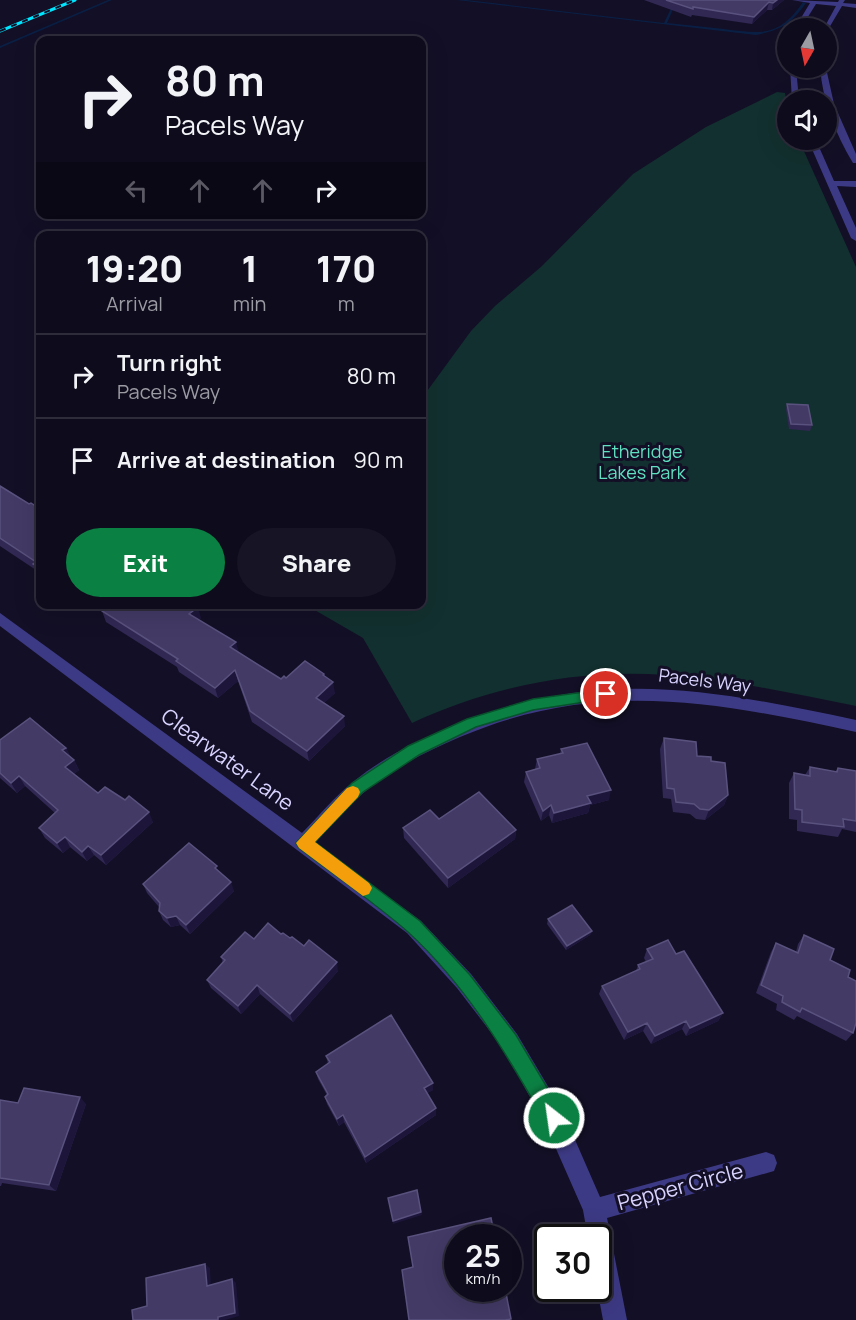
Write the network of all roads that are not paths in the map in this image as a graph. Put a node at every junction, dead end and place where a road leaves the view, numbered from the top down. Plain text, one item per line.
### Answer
1 (795, 0) edge
2 (814, 1) edge
3 (841, 2) edge
4 (856, 6) edge
5 (804, 18) edge
6 (833, 18) edge
7 (825, 78) edge
8 (817, 150) edge
9 (856, 161) edge
10 (833, 183) junction
11 (856, 184) edge
12 (856, 238) edge
13 (0, 618) edge
14 (856, 726) edge
15 (304, 843) junction
16 (766, 1163) dead end
17 (594, 1210) junction
18 (615, 1320) edge

1 - 2 street
2 - 3 street
2 - 5 street
3 - 4 street
3 - 6 street
7 - 9 street
8 - 10 street
10 - 11 street
10 - 12 street
13 - 15 street, Clearwater Lane
14 - 15 street, Pacels Way
15 - 17 street, Clearwater Lane
16 - 17 street, Pepper Circle
17 - 18 street, Clearwater Lane

